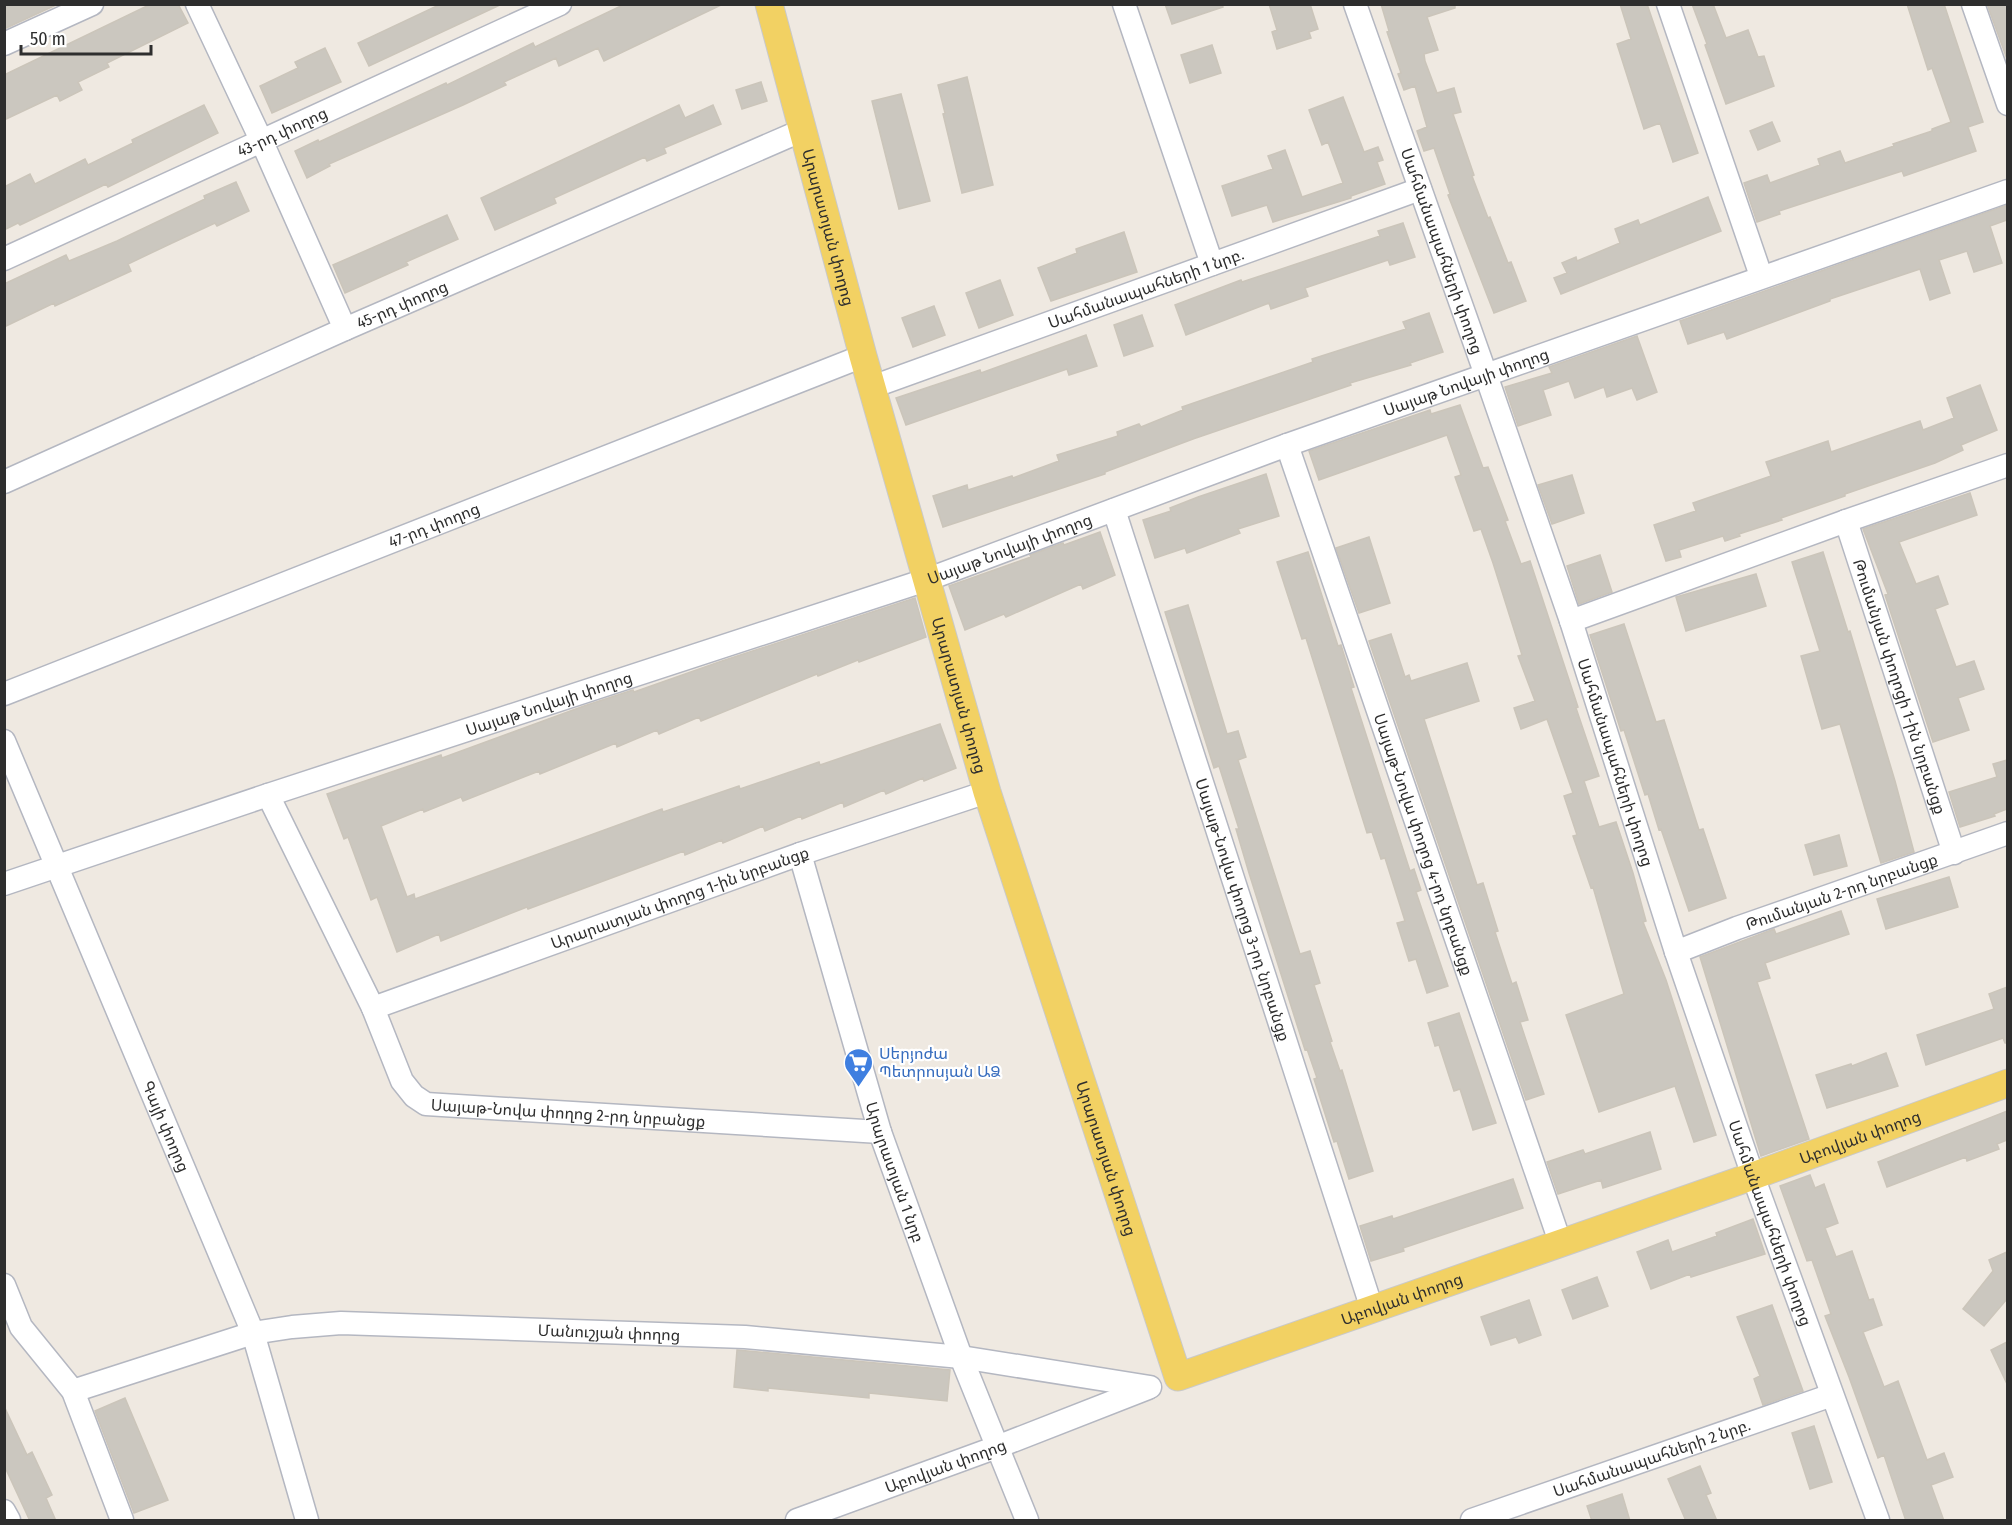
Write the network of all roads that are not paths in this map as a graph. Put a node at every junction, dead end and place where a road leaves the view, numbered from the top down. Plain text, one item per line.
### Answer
1 (92, 4) edge
2 (197, 4) edge
3 (560, 4) edge
4 (769, 4) edge
5 (1124, 4) edge
6 (1355, 4) edge
7 (1668, 4) edge
8 (1973, 4) edge
9 (4, 44) edge
10 (2007, 104) edge
11 (802, 130) junction
12 (262, 142) junction
13 (1420, 189) junction
14 (2007, 191) edge
15 (4, 259) edge
16 (1212, 264) junction
17 (1761, 276) junction
18 (345, 329) junction
19 (863, 356) junction
20 (1486, 375) junction
21 (872, 387) junction
22 (1287, 445) junction
23 (2007, 465) edge
24 (4, 482) edge
25 (1114, 510) junction
26 (1846, 521) junction
27 (926, 580) junction
28 (1570, 621) junction
29 (4, 694) edge
30 (4, 741) edge
31 (987, 792) junction
32 (268, 795) junction
33 (2007, 833) edge
34 (1954, 853) junction
35 (800, 854) junction
36 (58, 867) junction
37 (4, 884) edge
38 (1676, 952) junction
39 (373, 1008) junction
40 (2007, 1083) edge
41 (880, 1132) junction
42 (1753, 1176) junction
43 (1560, 1242) junction
44 (4, 1285) edge
45 (1372, 1309) junction
46 (13, 1330) edge
47 (253, 1333) junction
48 (961, 1357) junction
49 (1178, 1377) junction
50 (1150, 1388) junction
51 (73, 1391) junction
52 (1832, 1395) junction
53 (997, 1447) junction
54 (4, 1511) edge
55 (9, 1521) edge
56 (122, 1521) edge
57 (307, 1521) edge
58 (797, 1521) edge
59 (1027, 1521) edge
60 (1472, 1521) edge
61 (1878, 1521) edge

1 - 9 street
2 - 12 street
3 - 12 street, 43-րդ փողոց
4 - 11 main road, Արարատյան փողոց
5 - 16 street
6 - 13 street, Սահմանապահների փողոց
7 - 17 street
8 - 10 street
11 - 18 street, 45-րդ փողոց
11 - 19 main road, Արարատյան փողոց
12 - 15 street, 43-րդ փողոց
12 - 18 street
13 - 16 street, Սահմանապահների 1 նրբ.
13 - 20 street, Սահմանապահների փողոց
14 - 17 street, Սայաթ Նովայի փողոց
16 - 21 street, Սահմանապահների 1 նրբ.
17 - 20 street, Սայաթ Նովայի փողոց
18 - 24 street, 45-րդ փողոց
19 - 21 main road, Արարատյան փողոց
19 - 29 street, 47-րդ փողոց
20 - 22 street, Սայաթ Նովայի փողոց
20 - 28 street, Սահմանապահների փողոց
21 - 27 main road, Արարատյան փողոց
22 - 25 street, Սայաթ Նովայի փողոց
22 - 43 street, Սայաթ-Նովա փողոց 4-րդ նրբանցք
23 - 26 street
25 - 27 street, Սայաթ Նովայի փողոց
25 - 45 street, Սայաթ-Նովա փողոց 3-րդ նրբանցք
26 - 28 street
26 - 34 street, Թումանյան փողոցի 1-ին նրբանցք
27 - 31 main road, Արարատյան փողոց
27 - 32 street, Սայաթ Նովայի փողոց
28 - 38 street, Սահմանապահների փողոց
30 - 36 street, Գայի փողոց
31 - 35 street, Արարատյան փողոց 1-ին նրբանցք
31 - 49 main road, Արարատյան փողոց
32 - 36 street, Սայաթ Նովայի փողոց
32 - 39 street, Սայաթ-Նովա փողոց 2-րդ նրբանցք
33 - 34 street, Թումանյան 2-րդ նրբանցք
34 - 38 street, Թումանյան 2-րդ նրբանցք
35 - 39 street, Արարատյան փողոց 1-ին նրբանցք
35 - 41 street, Արարատյան 1 նրբ
36 - 37 street, Սայաթ Նովայի փողոց
36 - 47 street, Գայի փողոց
38 - 42 street, Սահմանապահների փողոց
39 - 41 street, Սայաթ-Նովա փողոց 2-րդ նրբանցք
40 - 42 main road, Աբովյան փողոց
41 - 48 street, Արարատյան 1 նրբ
42 - 43 main road, Աբովյան փողոց
42 - 52 street, Սահմանապահների փողոց
43 - 45 main road, Աբովյան փողոց
44 - 46 street
45 - 49 main road, Աբովյան փողոց
46 - 51 street
47 - 48 street, Մանուշյան փողոց
47 - 51 street, Մանուշյան փողոց
47 - 57 street, Գայի փողոց
48 - 50 street, Մանուշյան փողոց
48 - 53 street, Արարատյան 1 նրբ
49 - 50 street, Աբովյան փողոց
50 - 53 street, Աբովյան փողոց
51 - 56 street
52 - 60 street, Սահմանապահների 2 նրբ.
52 - 61 street, Սահմանապահների փողոց
53 - 58 street, Աբովյան փողոց
53 - 59 street, Արարատյան 1 նրբ
54 - 55 street

